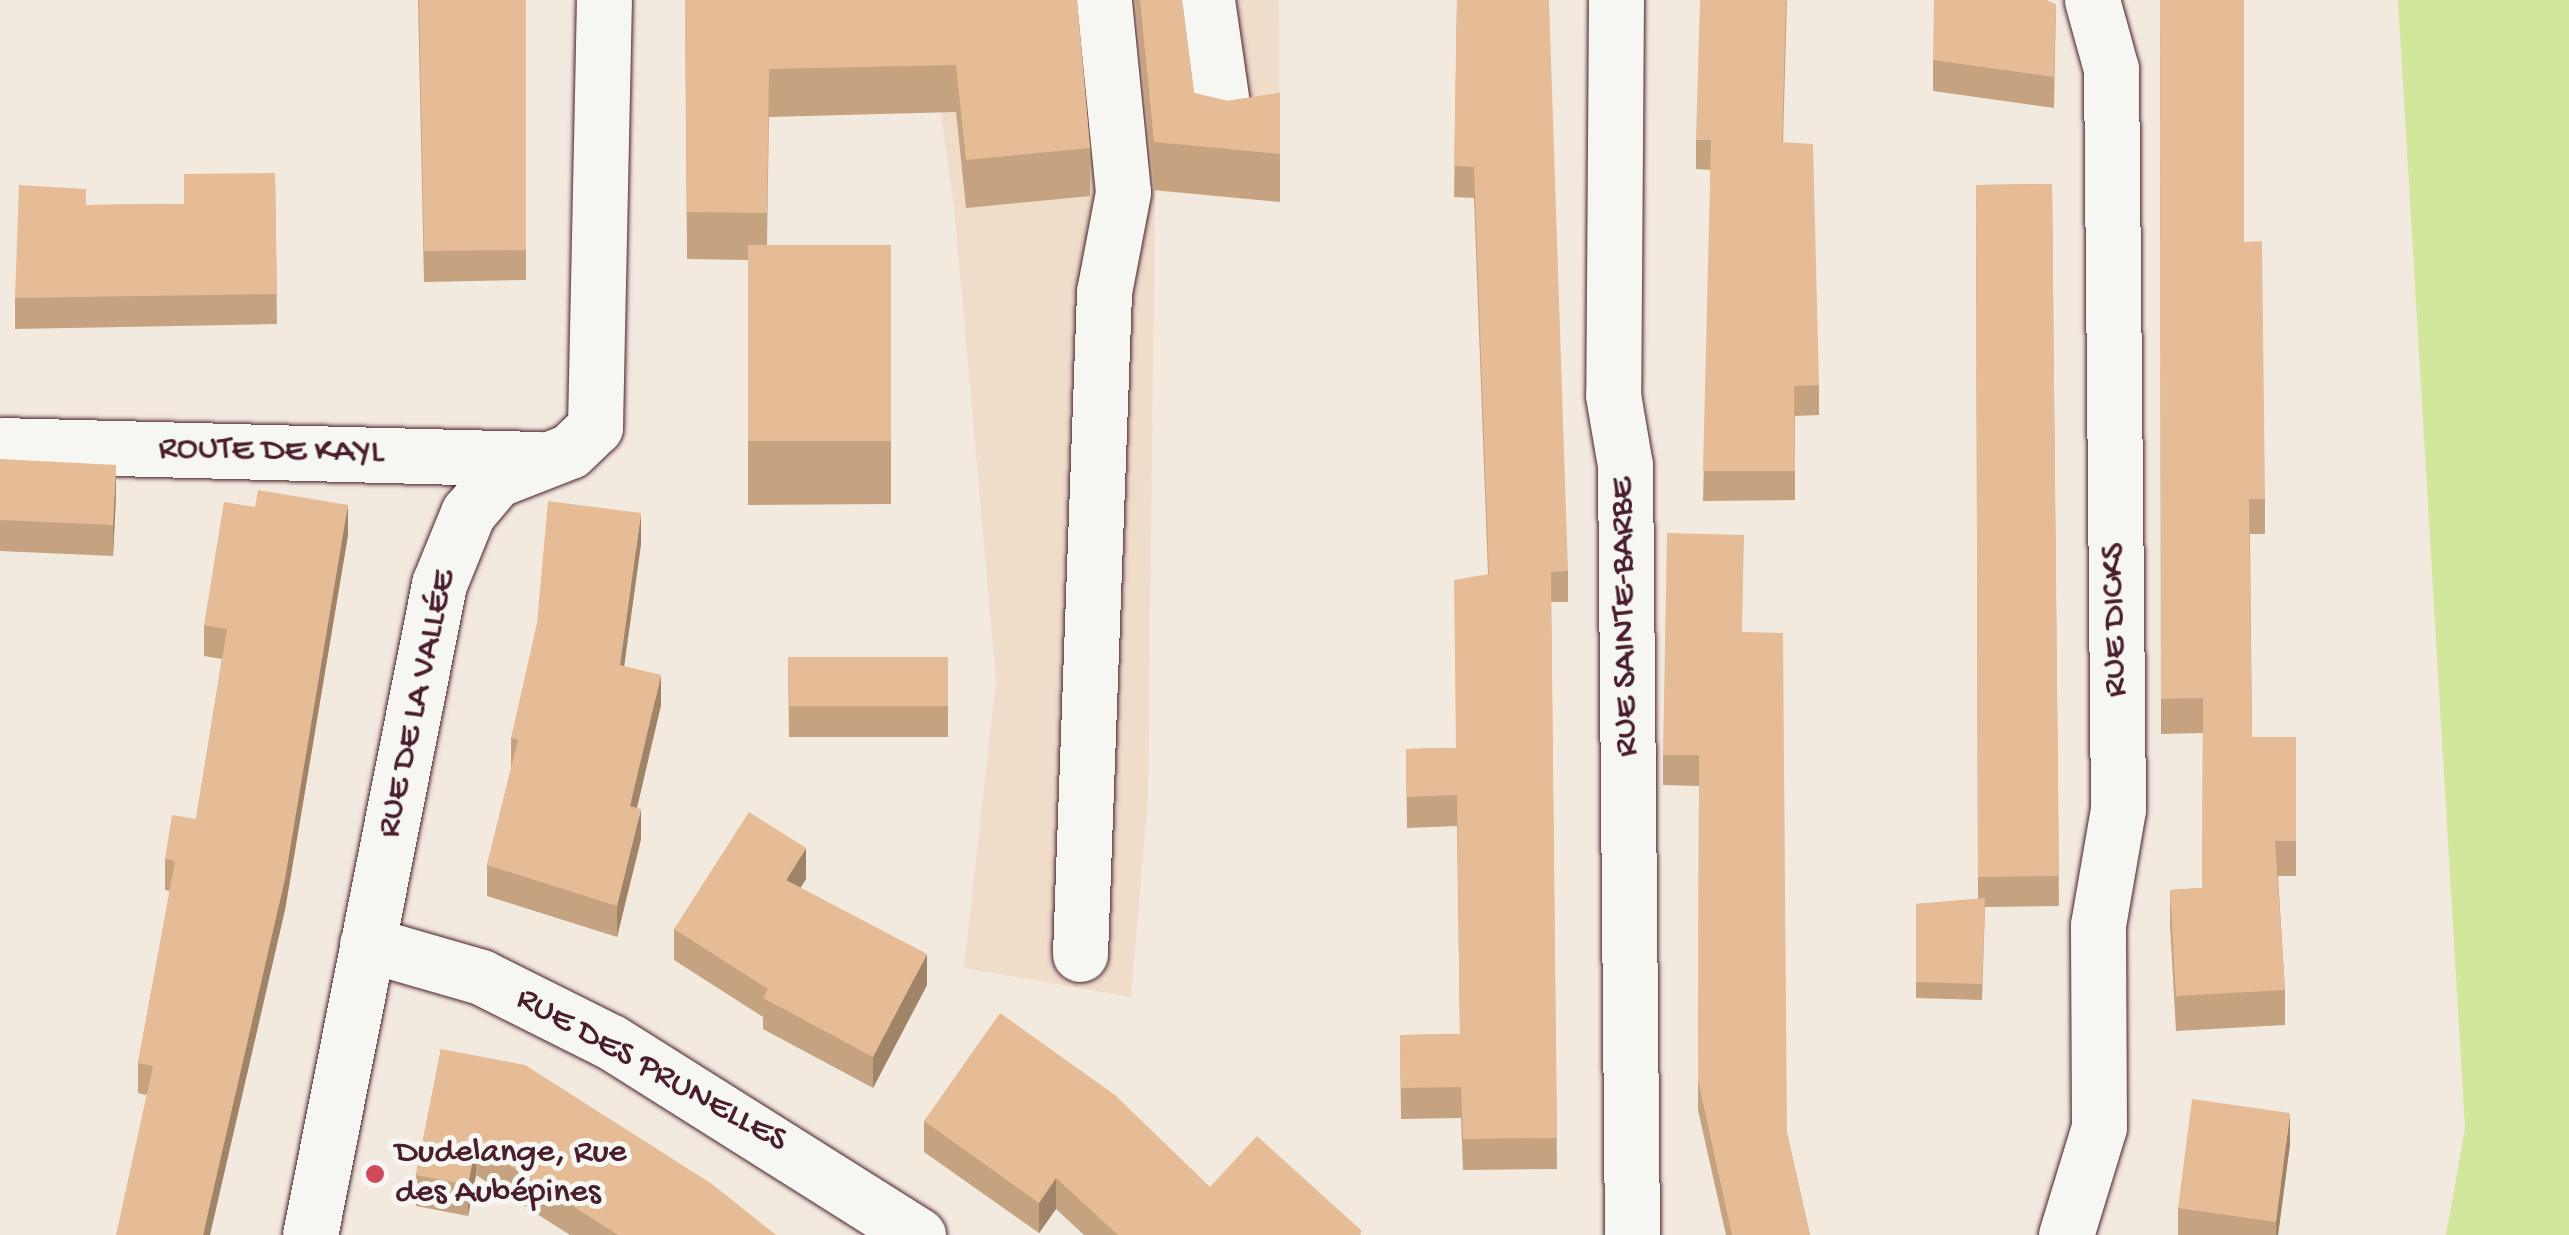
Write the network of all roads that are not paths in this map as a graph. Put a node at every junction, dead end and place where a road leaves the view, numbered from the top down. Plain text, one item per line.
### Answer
1 (604, 0) edge
2 (1104, 0) edge
3 (1208, 0) edge
4 (1616, 0) edge
5 (2092, 0) edge
6 (1224, 118) edge
7 (0, 445) edge
8 (542, 459) junction
9 (367, 944) junction
10 (1080, 954) dead end
11 (310, 1235) edge
12 (918, 1235) edge
13 (1632, 1235) edge
14 (2066, 1235) edge

1 - 8 street, RUE DE LA VALLÉE
2 - 10 street
3 - 6 street
4 - 13 street, RUE SAINTE-BARBE
5 - 14 street, RUE DICKS
7 - 8 street, ROUTE DE KAYL
8 - 9 street, RUE DE LA VALLÉE
9 - 11 street, RUE DE LA VALLÉE
9 - 12 street, RUE DES PRUNELLES

